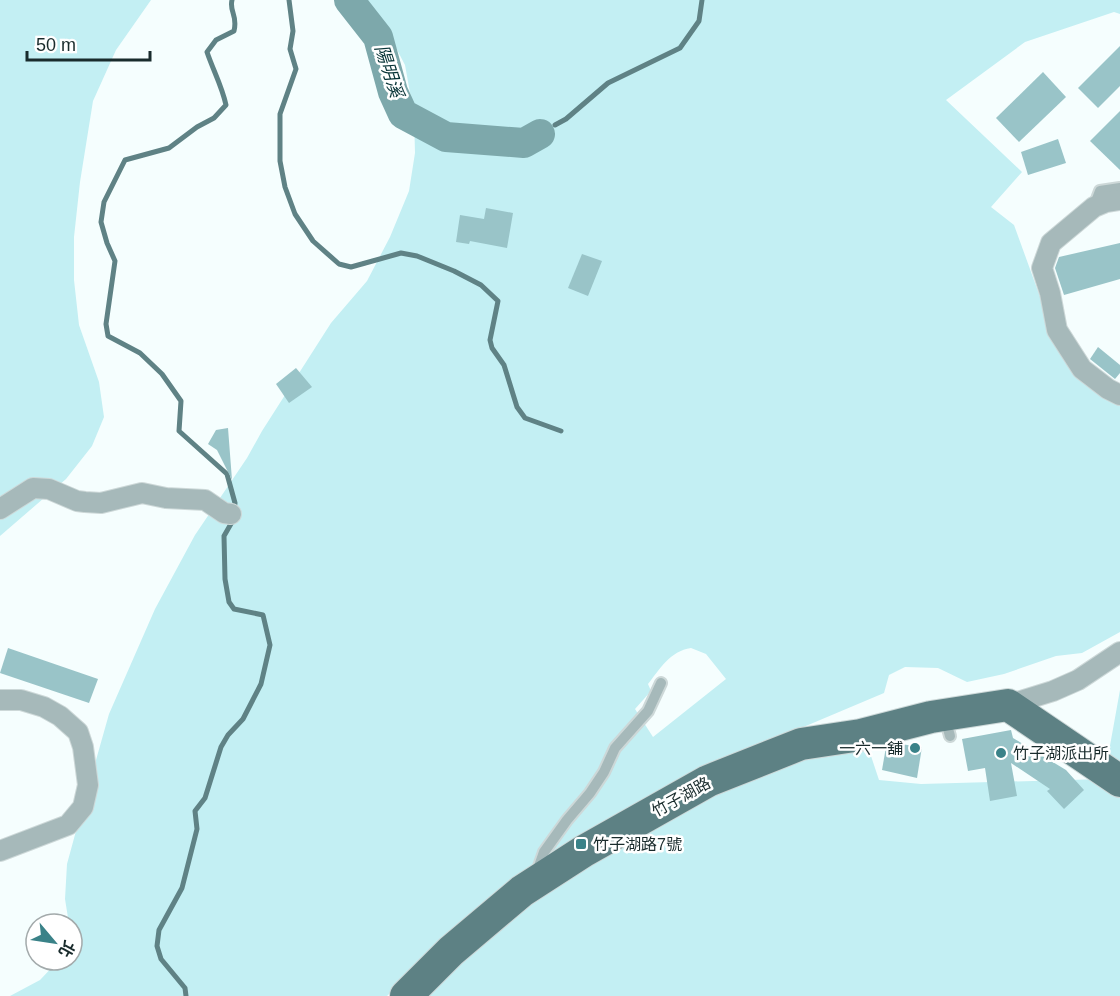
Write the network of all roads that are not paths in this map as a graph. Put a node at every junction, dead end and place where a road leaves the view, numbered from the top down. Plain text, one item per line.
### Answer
1 (1120, 188) edge
2 (1120, 200) edge
3 (1094, 207) junction
4 (1120, 395) edge
5 (0, 509) edge
6 (236, 514) dead end
7 (1120, 652) edge
8 (661, 683) dead end
9 (0, 700) edge
10 (1008, 705) junction
11 (1120, 781) edge
12 (0, 850) edge
13 (531, 886) junction
14 (406, 996) edge

1 - 3 lane
2 - 3 street
3 - 4 street
5 - 6 street
7 - 10 street, 竹子湖路
8 - 13 lane
9 - 12 street
10 - 11 main road
10 - 13 main road, 竹子湖路
13 - 14 main road, 竹子湖路

